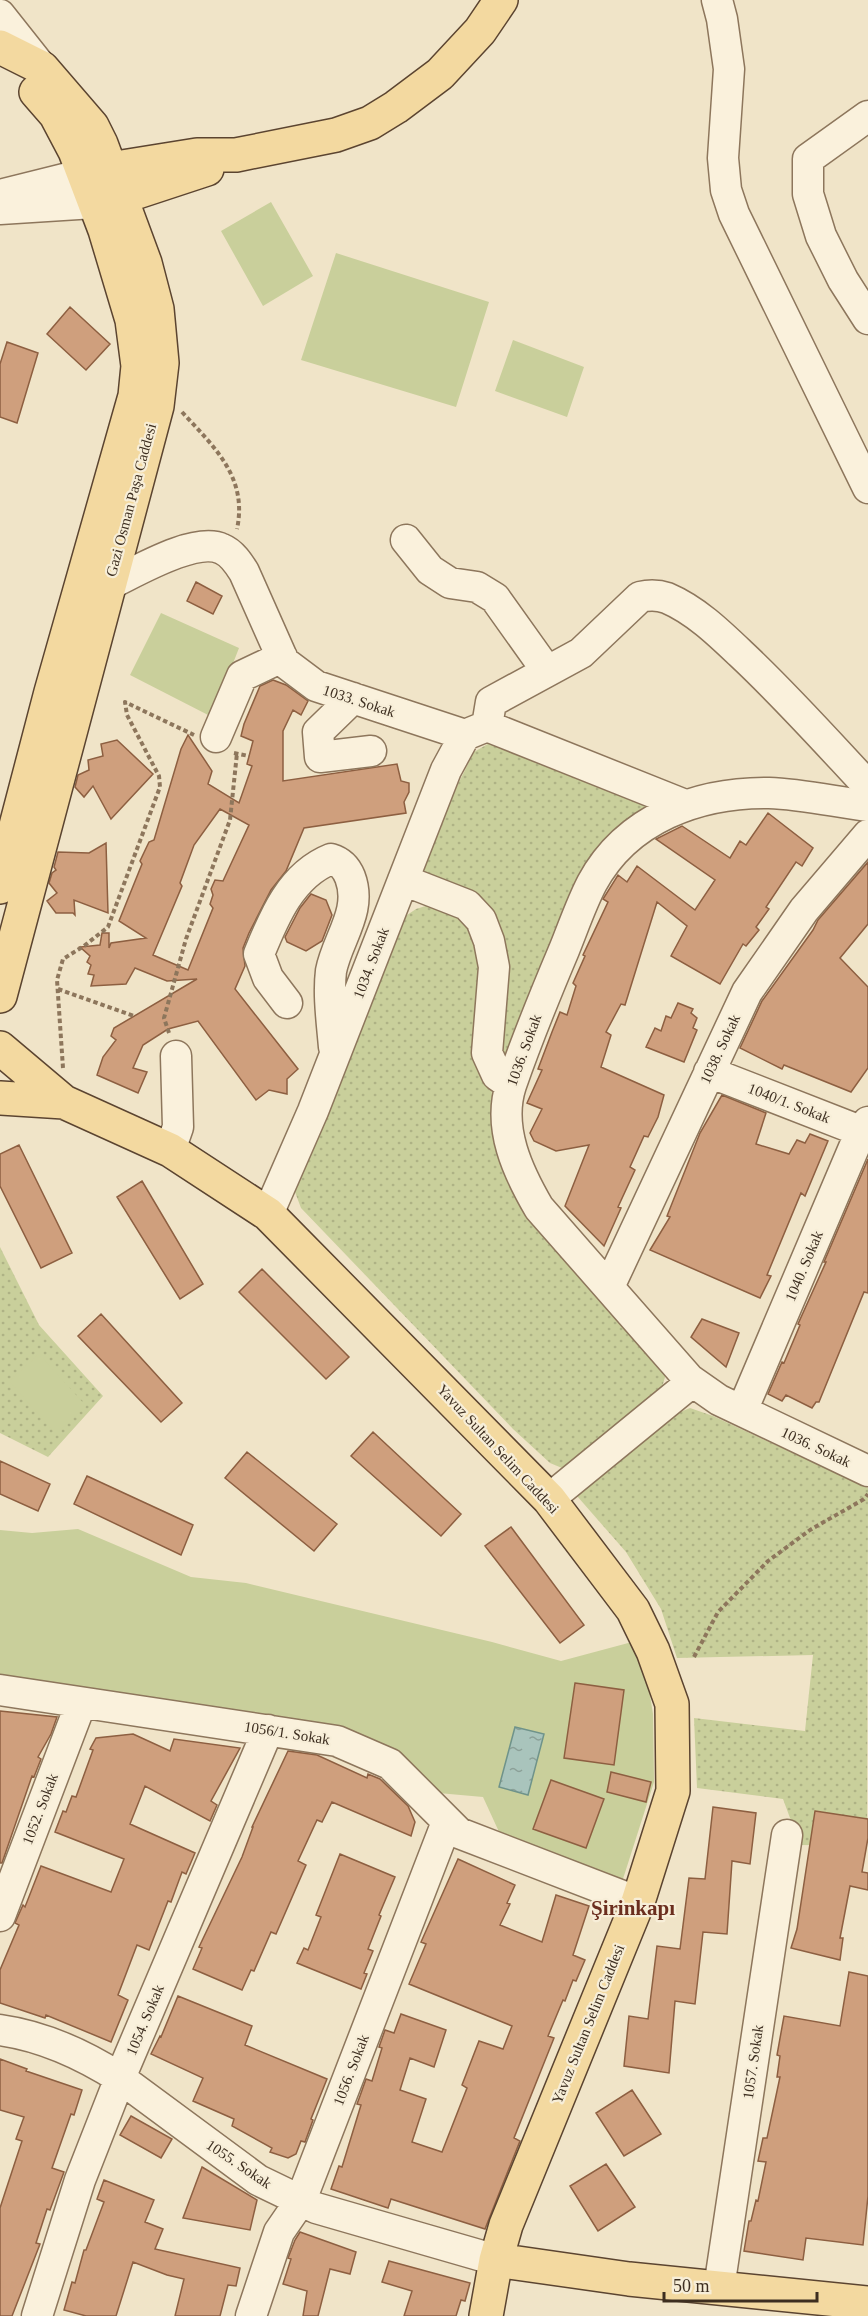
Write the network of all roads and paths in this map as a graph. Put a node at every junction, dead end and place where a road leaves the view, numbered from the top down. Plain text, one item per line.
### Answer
1 (501, 0) edge
2 (717, 0) edge
3 (0, 15) edge
4 (0, 47) edge
5 (0, 54) edge
6 (42, 68) junction
7 (868, 116) edge
8 (103, 185) junction
9 (0, 195) edge
10 (0, 209) edge
11 (868, 319) edge
12 (158, 394) junction
13 (868, 488) edge
14 (406, 540) dead end
15 (238, 564) junction
16 (108, 585) junction
17 (282, 657) junction
18 (547, 671) junction
19 (352, 698) junction
20 (476, 730) junction
21 (227, 745) junction
22 (371, 751) dead end
23 (249, 756) dead end
24 (868, 786) edge
25 (685, 805) junction
26 (868, 806) edge
27 (868, 835) edge
28 (403, 880) junction
29 (0, 887) edge
30 (58, 989) junction
31 (0, 996) edge
32 (287, 1003) dead end
33 (134, 1016) dead end
34 (0, 1048) edge
35 (176, 1056) joint
36 (334, 1056) junction
37 (709, 1072) junction
38 (511, 1085) junction
39 (0, 1098) edge
40 (64, 1102) junction
41 (866, 1129) edge
42 (170, 1150) junction
43 (267, 1214) junction
44 (609, 1287) junction
45 (693, 1382) junction
46 (742, 1411) junction
47 (868, 1471) edge
48 (868, 1493) edge
49 (549, 1499) junction
50 (694, 1657) dead end
51 (0, 1690) edge
52 (81, 1703) junction
53 (268, 1730) junction
54 (447, 1822) junction
55 (787, 1835) dead end
56 (638, 1902) junction
57 (0, 1916) edge
58 (0, 2030) edge
59 (120, 2078) junction
60 (301, 2200) junction
61 (496, 2260) junction
62 (719, 2288) junction
63 (868, 2303) edge
64 (37, 2316) edge
65 (251, 2316) edge
66 (486, 2316) edge

1 - 8 main road
2 - 13 street
3 - 6 street
4 - 6 main road, Gazi Osman Paşa Caddesi
5 - 8 main road, Gazi Osman Paşa Caddesi
6 - 8 main road, Gazi Osman Paşa Caddesi
7 - 11 street
8 - 9 street
8 - 10 street
8 - 12 main road, Gazi Osman Paşa Caddesi
8 - 29 main road, Gazi Osman Paşa Caddesi
12 - 15 path
12 - 16 main road, Gazi Osman Paşa Caddesi
14 - 18 street
15 - 16 street
15 - 17 street, 1033. Sokak
16 - 31 main road, Gazi Osman Paşa Caddesi
17 - 19 street, 1033. Sokak
17 - 21 street
18 - 20 street, 1034. Sokak
18 - 24 street
19 - 20 street, 1033. Sokak
19 - 22 street
20 - 25 street, 1033. Sokak
20 - 28 street, 1034. Sokak
21 - 23 path
21 - 30 path
21 - 35 path
25 - 26 street, 1036. Sokak
25 - 38 street, 1036. Sokak
27 - 37 street, 1038. Sokak
28 - 36 street, 1034. Sokak
28 - 38 street
30 - 33 path
30 - 40 path
32 - 36 street
34 - 40 main road
35 - 42 street
36 - 43 street, 1034. Sokak
37 - 41 street, 1040/1. Sokak
37 - 44 street, 1038. Sokak
38 - 44 street, 1036. Sokak
39 - 40 main road
40 - 42 main road, Yavuz Sultan Selim Caddesi
41 - 46 street, 1040. Sokak
42 - 43 main road, Yavuz Sultan Selim Caddesi
43 - 49 main road, Yavuz Sultan Selim Caddesi
44 - 45 street, 1036. Sokak
45 - 46 street, 1036. Sokak
45 - 49 street
46 - 47 street, 1036. Sokak
48 - 50 path
49 - 56 main road, Yavuz Sultan Selim Caddesi
51 - 52 street, 1056/1. Sokak
52 - 53 street, 1056/1. Sokak
52 - 57 street, 1052. Sokak
53 - 54 street, 1056/1. Sokak
53 - 59 street, 1054. Sokak
54 - 56 street, 1056/1. Sokak
54 - 60 street, 1056. Sokak
55 - 62 street, 1057. Sokak
56 - 61 main road, Yavuz Sultan Selim Caddesi
58 - 59 street, 1055. Sokak
59 - 60 street, 1055. Sokak
59 - 64 street, 1054. Sokak
60 - 61 street, 1055. Sokak
60 - 65 street, 1056. Sokak
61 - 62 main road
61 - 66 main road, Yavuz Sultan Selim Caddesi
62 - 63 main road

